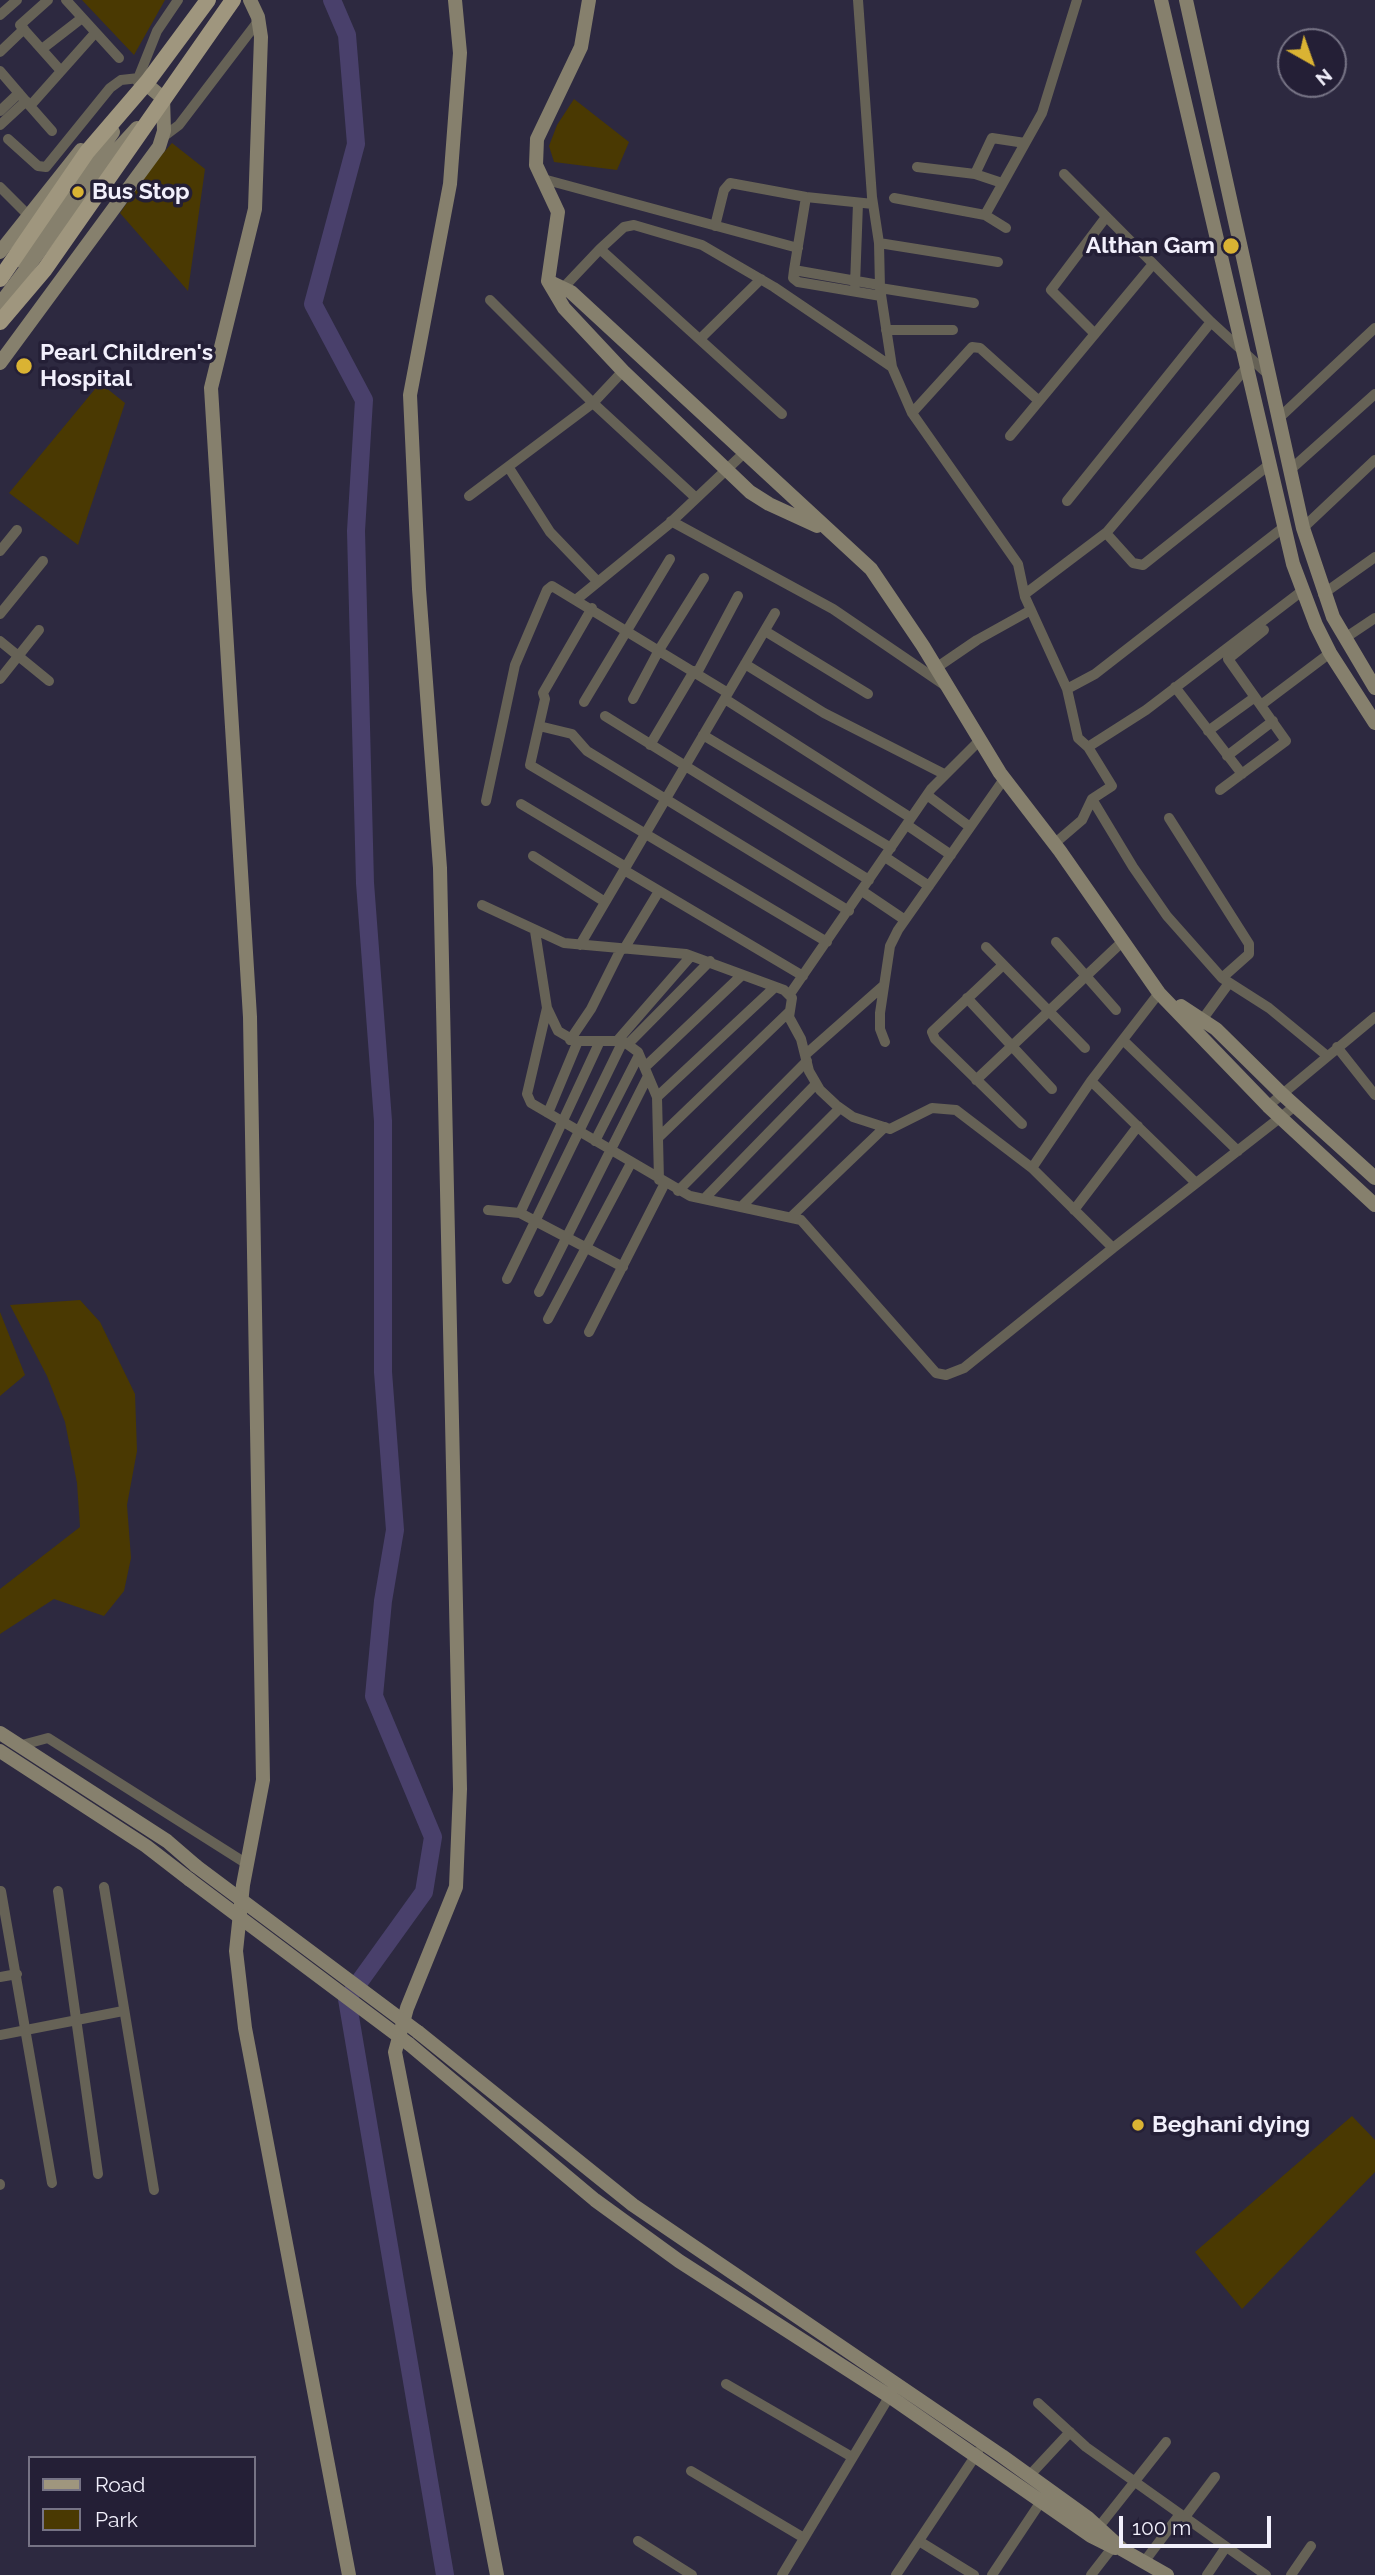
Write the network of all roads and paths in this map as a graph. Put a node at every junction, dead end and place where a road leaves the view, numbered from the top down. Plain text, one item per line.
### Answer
1 (17, 0) edge
2 (48, 0) edge
3 (66, 0) edge
4 (178, 0) edge
5 (208, 0) edge
6 (233, 0) edge
7 (250, 0) edge
8 (455, 0) edge
9 (589, 0) edge
10 (858, 0) edge
11 (1077, 0) edge
12 (1161, 0) edge
13 (1186, 0) edge
14 (0, 15) edge
15 (82, 18) junction
16 (259, 20) junction
17 (24, 29) junction
18 (95, 33) junction
19 (42, 50) junction
20 (0, 52) edge
21 (119, 58) dead end
22 (0, 71) edge
23 (61, 71) junction
24 (142, 82) junction
25 (164, 96) junction
26 (25, 100) junction
27 (0, 111) edge
28 (0, 125) edge
29 (52, 131) dead end
30 (163, 137) junction
31 (8, 139) dead end
32 (1025, 143) junction
33 (917, 167) dead end
34 (975, 174) junction
35 (1064, 174) dead end
36 (542, 179) junction
37 (1002, 183) junction
38 (0, 187) edge
39 (806, 197) junction
40 (894, 198) dead end
41 (858, 203) junction
42 (873, 204) junction
43 (27, 215) junction
44 (985, 215) junction
45 (1106, 216) junction
46 (715, 226) junction
47 (1006, 228) dead end
48 (879, 243) junction
49 (600, 248) junction
50 (798, 248) junction
51 (0, 252) edge
52 (998, 262) dead end
53 (1153, 264) junction
54 (0, 279) edge
55 (761, 279) junction
56 (548, 281) junction
57 (855, 286) junction
58 (564, 287) junction
59 (880, 290) junction
60 (490, 300) dead end
61 (0, 301) edge
62 (974, 303) dead end
63 (0, 322) edge
64 (1211, 322) junction
65 (1375, 328) edge
66 (886, 330) junction
67 (953, 330) dead end
68 (1095, 334) junction
69 (700, 339) junction
70 (1246, 360) junction
71 (0, 363) edge
72 (892, 367) junction
73 (623, 371) junction
74 (1270, 376) junction
75 (1375, 394) edge
76 (1039, 401) junction
77 (593, 403) junction
78 (912, 413) junction
79 (782, 414) dead end
80 (1279, 418) junction
81 (1010, 436) dead end
82 (743, 454) junction
83 (1372, 463) edge
84 (1269, 464) junction
85 (509, 468) junction
86 (726, 470) junction
87 (1290, 470) junction
88 (1375, 476) edge
89 (469, 496) dead end
90 (696, 498) junction
91 (1067, 501) dead end
92 (671, 522) junction
93 (1284, 527) junction
94 (1303, 528) junction
95 (17, 530) dead end
96 (828, 531) junction
97 (1106, 533) junction
98 (0, 551) edge
99 (1375, 557) edge
100 (670, 559) dead end
101 (43, 561) dead end
102 (704, 578) dead end
103 (598, 582) junction
104 (1302, 591) junction
105 (1025, 594) junction
106 (1323, 594) junction
107 (738, 596) dead end
108 (577, 599) junction
109 (592, 608) junction
110 (1031, 610) junction
111 (775, 613) dead end
112 (0, 614) edge
113 (1375, 618) edge
114 (626, 629) junction
115 (1264, 629) dead end
116 (39, 630) dead end
117 (765, 631) junction
118 (1345, 638) junction
119 (0, 641) edge
120 (659, 650) junction
121 (1330, 653) junction
122 (19, 655) junction
123 (746, 664) junction
124 (936, 668) junction
125 (695, 672) junction
126 (0, 680) edge
127 (49, 681) dead end
128 (1373, 681) edge
129 (948, 687) junction
130 (1175, 687) junction
131 (1067, 689) junction
132 (868, 694) dead end
133 (726, 696) junction
134 (633, 699) dead end
135 (1258, 701) junction
136 (584, 702) dead end
137 (605, 716) dead end
138 (1273, 721) junction
139 (1375, 723) edge
140 (539, 726) junction
141 (1208, 731) junction
142 (703, 735) junction
143 (980, 740) junction
144 (650, 745) junction
145 (1088, 747) junction
146 (1227, 756) junction
147 (685, 767) junction
148 (944, 774) junction
149 (1241, 774) junction
150 (1004, 779) junction
151 (1220, 790) dead end
152 (927, 795) junction
153 (1092, 799) junction
154 (666, 800) junction
155 (486, 801) dead end
156 (521, 804) dead end
157 (1169, 818) dead end
158 (909, 821) junction
159 (970, 827) junction
160 (645, 835) junction
161 (1054, 844) junction
162 (888, 853) junction
163 (951, 855) junction
164 (533, 856) dead end
165 (625, 869) junction
166 (869, 880) junction
167 (929, 886) junction
168 (659, 891) junction
169 (862, 891) junction
170 (605, 902) junction
171 (482, 905) dead end
172 (849, 911) junction
173 (905, 920) junction
174 (535, 931) junction
175 (827, 942) junction
176 (1056, 942) dead end
177 (1122, 942) junction
178 (580, 945) junction
179 (986, 947) dead end
180 (622, 949) junction
181 (691, 956) junction
182 (710, 961) junction
183 (1003, 965) junction
184 (742, 975) junction
185 (803, 976) junction
186 (1085, 978) junction
187 (1226, 981) junction
188 (883, 986) junction
189 (775, 987) junction
190 (1159, 993) junction
191 (790, 994) junction
192 (967, 998) junction
193 (547, 1008) junction
194 (1116, 1010) dead end
195 (790, 1011) junction
196 (1048, 1012) junction
197 (1375, 1017) edge
198 (1202, 1020) junction
199 (574, 1040) junction
200 (1123, 1040) junction
201 (600, 1041) junction
202 (623, 1042) junction
203 (885, 1042) dead end
204 (1012, 1047) junction
205 (1337, 1047) junction
206 (1085, 1048) dead end
207 (639, 1055) junction
208 (1326, 1055) junction
209 (806, 1058) junction
210 (647, 1072) junction
211 (976, 1080) junction
212 (1091, 1081) junction
213 (817, 1084) junction
214 (1052, 1089) dead end
215 (1282, 1094) junction
216 (1375, 1096) edge
217 (657, 1097) junction
218 (1268, 1106) junction
219 (1295, 1106) junction
220 (840, 1108) junction
221 (548, 1113) junction
222 (1280, 1118) junction
223 (562, 1122) junction
224 (1022, 1124) dead end
225 (1138, 1126) junction
226 (885, 1127) junction
227 (579, 1132) junction
228 (659, 1137) junction
229 (595, 1142) junction
230 (1238, 1151) junction
231 (612, 1152) junction
232 (631, 1163) junction
233 (1032, 1168) junction
234 (1375, 1178) edge
235 (662, 1182) junction
236 (1196, 1183) junction
237 (678, 1191) junction
238 (704, 1199) junction
239 (1375, 1205) edge
240 (741, 1207) junction
241 (488, 1210) dead end
242 (1074, 1210) junction
243 (520, 1213) junction
244 (791, 1217) junction
245 (536, 1222) junction
246 (567, 1238) junction
247 (587, 1248) junction
248 (1113, 1248) junction
249 (622, 1266) junction
250 (508, 1279) dead end
251 (540, 1292) dead end
252 (548, 1319) dead end
253 (589, 1332) dead end
254 (0, 1733) edge
255 (19, 1743) junction
256 (4, 1754) edge
257 (247, 1864) junction
258 (104, 1887) dead end
259 (1, 1891) edge
260 (58, 1891) dead end
261 (3, 1922) edge
262 (17, 1974) junction
263 (0, 1977) edge
264 (123, 2011) junction
265 (76, 2020) junction
266 (25, 2030) junction
267 (0, 2035) edge
268 (413, 2038) junction
269 (98, 2174) dead end
270 (52, 2183) dead end
271 (154, 2190) dead end
272 (726, 2384) dead end
273 (897, 2384) junction
274 (889, 2396) junction
275 (1038, 2403) dead end
276 (1070, 2432) junction
277 (1166, 2442) dead end
278 (980, 2449) junction
279 (852, 2457) junction
280 (691, 2471) dead end
281 (1029, 2476) junction
282 (1214, 2477) dead end
283 (1135, 2482) junction
284 (1042, 2500) junction
285 (1182, 2516) junction
286 (1095, 2532) junction
287 (804, 2538) junction
288 (919, 2540) junction
289 (638, 2541) dead end
290 (1311, 2546) dead end
291 (1226, 2547) junction
292 (1117, 2549) junction
293 (1144, 2562) junction
294 (349, 2575) edge
295 (497, 2575) edge
296 (692, 2575) edge
297 (782, 2575) edge
298 (896, 2575) edge
299 (974, 2575) edge
300 (992, 2575) edge
301 (1091, 2575) edge
302 (1167, 2575) edge
303 (1207, 2575) edge
304 (1266, 2575) edge
305 (1291, 2575) edge

1 - 14 street
2 - 17 street
3 - 15 street
4 - 24 street
5 - 24 main road
6 - 25 main road
7 - 16 street
8 - 295 street
9 - 36 street
10 - 42 street
11 - 32 street
12 - 70 street
13 - 74 street
15 - 18 street
15 - 19 street
16 - 30 street
16 - 257 street
17 - 19 street
17 - 20 street
18 - 21 street
18 - 23 street
19 - 23 street
22 - 26 street
23 - 26 street
24 - 25 street
24 - 31 street
24 - 43 street
24 - 54 main road
24 - 61 street
25 - 30 street
25 - 61 street
25 - 63 main road
26 - 27 street
26 - 28 street
26 - 29 street
30 - 71 street
32 - 34 street
32 - 37 street
33 - 34 street
34 - 37 street
35 - 45 street
36 - 46 street
36 - 56 street
37 - 44 street
38 - 43 street
39 - 41 street
39 - 46 street
39 - 50 street
40 - 44 street
41 - 42 street
41 - 57 street
42 - 48 street
43 - 51 street
44 - 47 street
45 - 53 street
45 - 68 street
46 - 50 street
48 - 52 street
48 - 59 street
49 - 55 street
49 - 58 street
49 - 69 street
50 - 57 street
53 - 64 street
53 - 68 street
55 - 69 street
55 - 72 street
56 - 58 street
56 - 73 street
57 - 59 street
58 - 82 street
59 - 62 street
59 - 66 street
60 - 77 street
64 - 70 street
64 - 91 street
65 - 80 street
66 - 67 street
66 - 72 street
68 - 76 street
69 - 79 street
70 - 74 street
70 - 84 street
70 - 97 street
72 - 78 street
73 - 77 street
73 - 86 street
74 - 80 street
75 - 87 street
76 - 78 street
76 - 81 street
77 - 85 street
77 - 90 street
78 - 105 street
80 - 87 street
82 - 86 street
82 - 96 street
83 - 88 street
83 - 94 street
84 - 93 street
84 - 97 street
85 - 89 street
85 - 103 street
86 - 90 street
86 - 96 street
87 - 94 street
90 - 92 street
92 - 103 street
92 - 129 street
93 - 104 street
93 - 131 street
94 - 106 street
95 - 98 street
96 - 124 street
97 - 105 street
99 - 106 street
100 - 114 street
101 - 112 street
102 - 120 street
103 - 108 street
104 - 121 street
104 - 130 street
105 - 110 street
106 - 118 street
107 - 125 street
108 - 109 street
108 - 155 street
109 - 114 street
109 - 140 street
110 - 124 street
110 - 131 street
111 - 117 street
113 - 118 street
114 - 120 street
114 - 136 street
115 - 135 street
116 - 122 street
117 - 123 street
117 - 132 street
118 - 128 street
119 - 122 street
120 - 125 street
120 - 134 street
121 - 135 street
121 - 139 street
122 - 126 street
122 - 127 street
123 - 133 street
123 - 148 street
124 - 129 street
125 - 133 street
125 - 144 street
129 - 143 street
130 - 141 street
130 - 145 street
131 - 145 street
133 - 142 street
133 - 158 street
135 - 138 street
135 - 141 street
137 - 144 street
138 - 146 street
138 - 149 street
140 - 154 street
140 - 160 street
141 - 146 street
142 - 147 street
142 - 162 street
143 - 148 street
143 - 150 street
144 - 147 street
145 - 153 street
146 - 149 street
147 - 154 street
147 - 166 street
148 - 152 street
149 - 151 street
150 - 159 street
150 - 161 street
152 - 158 street
152 - 159 street
153 - 161 street
153 - 187 street
154 - 160 street
154 - 172 street
156 - 165 street
157 - 187 street
158 - 162 street
158 - 163 street
159 - 163 street
160 - 165 street
160 - 175 street
161 - 177 street
162 - 166 street
162 - 167 street
163 - 167 street
164 - 170 street
165 - 168 street
165 - 170 street
166 - 169 street
167 - 173 street
168 - 180 street
168 - 185 street
169 - 172 street
169 - 173 street
170 - 178 street
171 - 174 street
172 - 175 street
173 - 188 street
174 - 178 street
174 - 193 street
175 - 185 street
176 - 186 street
177 - 186 street
177 - 190 street
178 - 180 street
179 - 183 street
180 - 181 street
180 - 199 street
181 - 182 street
181 - 202 street
182 - 184 street
182 - 202 street
183 - 192 street
183 - 196 street
184 - 189 street
184 - 210 street
185 - 191 street
186 - 194 street
186 - 196 street
187 - 198 street
187 - 208 street
188 - 203 street
188 - 209 street
189 - 191 street
189 - 217 street
190 - 198 street
190 - 200 street
190 - 218 street
191 - 195 street
192 - 204 street
192 - 211 street
193 - 199 street
193 - 221 street
195 - 209 street
195 - 228 street
196 - 204 street
196 - 206 street
197 - 205 street
198 - 215 street
199 - 201 street
199 - 221 street
200 - 212 street
200 - 230 street
201 - 202 street
201 - 223 street
202 - 207 street
202 - 227 street
204 - 211 street
204 - 214 street
205 - 208 street
205 - 216 street
207 - 210 street
207 - 229 street
208 - 215 street
209 - 213 street
209 - 237 street
210 - 217 street
210 - 231 street
211 - 224 street
212 - 225 street
212 - 233 street
213 - 220 street
213 - 238 street
215 - 218 street
215 - 219 street
217 - 228 street
218 - 222 street
219 - 222 street
219 - 234 street
220 - 226 street
220 - 240 street
221 - 223 street
222 - 230 street
222 - 239 street
223 - 227 street
223 - 243 street
225 - 236 street
225 - 242 street
226 - 233 street
226 - 244 street
227 - 229 street
227 - 245 street
228 - 235 street
229 - 231 street
230 - 236 street
231 - 232 street
231 - 246 street
232 - 235 street
232 - 247 street
233 - 242 street
235 - 237 street
235 - 249 street
236 - 248 street
237 - 238 street
238 - 240 street
240 - 244 street
241 - 243 street
242 - 248 street
243 - 245 street
244 - 248 street
245 - 246 street
245 - 250 street
246 - 247 street
246 - 251 street
247 - 249 street
247 - 252 street
249 - 253 street
254 - 255 street
255 - 257 street
255 - 268 street, bridge
256 - 268 street, bridge
257 - 294 street
258 - 264 street
259 - 261 street
260 - 265 street
261 - 262 street
262 - 263 street
262 - 266 street
264 - 265 street
264 - 271 street
265 - 266 street
265 - 269 street
266 - 267 street
266 - 270 street
268 - 273 street
268 - 274 street
272 - 279 street
273 - 274 street
273 - 278 street
274 - 278 street
274 - 279 street
275 - 276 street
276 - 281 street
276 - 283 street
277 - 283 street
278 - 281 street
278 - 284 street
278 - 288 street
279 - 287 street
280 - 287 street
281 - 286 street
282 - 285 street
283 - 285 street
283 - 286 street
284 - 286 street
284 - 300 street
285 - 291 street
285 - 293 street
286 - 292 street
287 - 297 street
288 - 298 street
288 - 299 street
289 - 296 street
290 - 305 street
291 - 303 street
291 - 304 street
292 - 293 street
292 - 301 street
293 - 302 street

